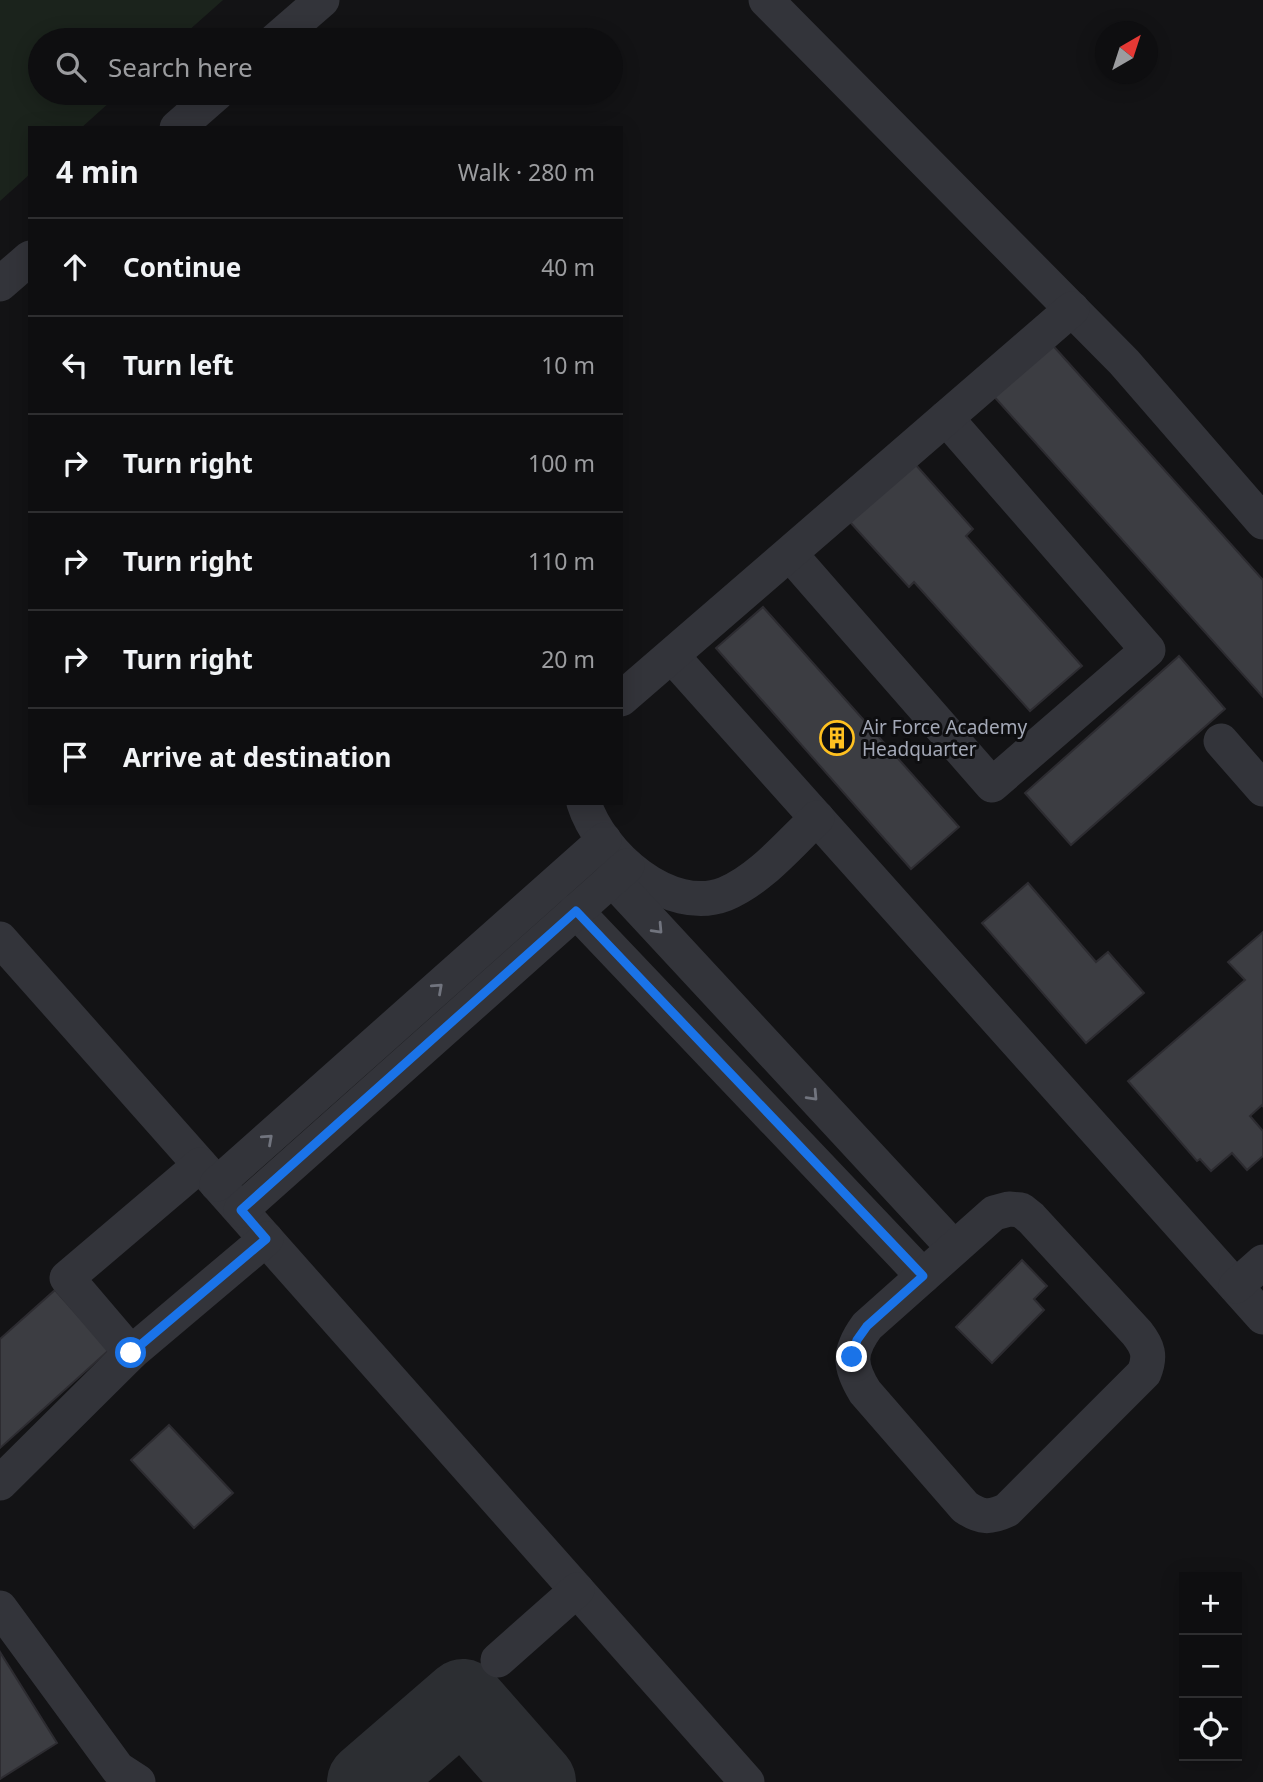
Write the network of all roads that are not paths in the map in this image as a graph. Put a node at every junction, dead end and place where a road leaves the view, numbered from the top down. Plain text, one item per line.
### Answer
1 (322, 0) edge
2 (766, 0) edge
3 (290, 28) edge
4 (203, 105) edge
5 (179, 126) edge
6 (28, 260) edge
7 (0, 284) edge
8 (1072, 309) junction
9 (946, 418) junction
10 (1263, 522) edge
11 (790, 554) junction
12 (672, 656) junction
13 (623, 697) edge
14 (1221, 741) dead end
15 (1263, 789) edge
16 (585, 805) edge
17 (817, 818) junction
18 (614, 862) junction
19 (576, 911) junction
20 (0, 939) edge
21 (209, 1174) junction
22 (241, 1210) junction
23 (266, 1239) junction
24 (954, 1248) junction
25 (1263, 1262) edge
26 (923, 1276) junction
27 (1236, 1286) junction
28 (1263, 1317) edge
29 (131, 1353) junction
30 (0, 1483) edge
31 (577, 1590) junction
32 (0, 1608) edge
33 (498, 1660) dead end
34 (138, 1782) edge
35 (747, 1782) edge

1 - 3 street
2 - 8 street
4 - 5 street
6 - 7 street
8 - 9 street
8 - 10 street
9 - 11 street
9 - 11 street
11 - 12 street
12 - 13 street
12 - 17 street
14 - 15 street
16 - 18 street
17 - 18 street
17 - 27 street
18 - 19 street
21 -> 18 street
18 -> 24 street
19 - 22 street
19 - 26 street
20 - 21 street
21 - 22 street
21 - 29 street
22 - 23 street
23 - 29 street
23 - 31 street
24 - 26 street
24 - 26 street
25 - 27 street
27 - 28 street
29 - 30 street
31 - 33 street
31 - 35 street
32 - 34 street

